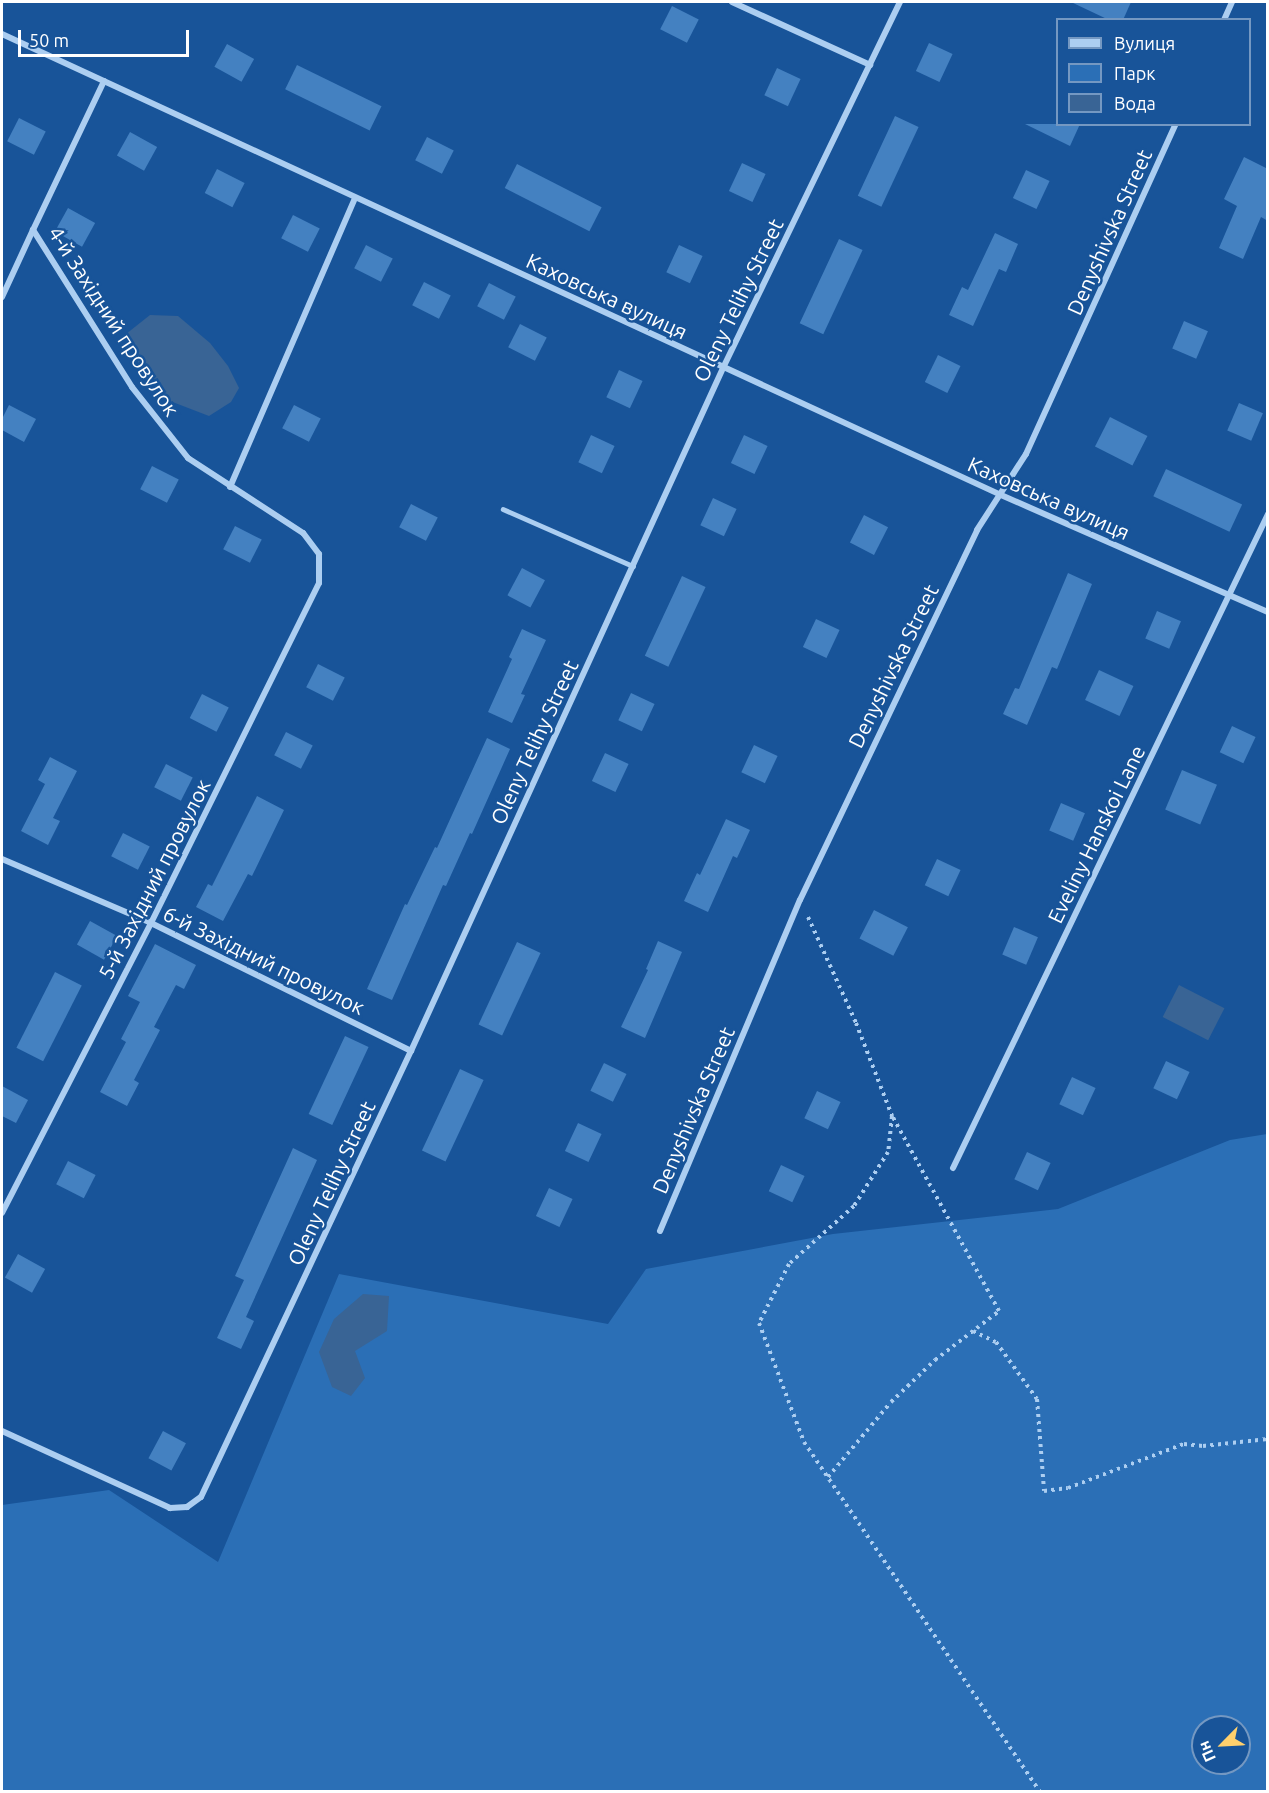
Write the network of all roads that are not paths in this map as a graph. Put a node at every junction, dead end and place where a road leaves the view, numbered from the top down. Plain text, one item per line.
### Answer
1 (732, 2) edge
2 (900, 2) edge
3 (1232, 2) edge
4 (1225, 18) edge
5 (2, 34) edge
6 (870, 65) junction
7 (104, 81) junction
8 (1175, 126) edge
9 (355, 198) junction
10 (33, 230) junction
11 (2, 297) edge
12 (723, 368) junction
13 (230, 488) junction
14 (1001, 495) junction
15 (503, 509) dead end
16 (1268, 514) edge
17 (319, 555) joint
18 (633, 566) junction
19 (1229, 596) junction
20 (1268, 612) edge
21 (2, 859) edge
22 (152, 923) junction
23 (411, 1051) junction
24 (954, 1168) dead end
25 (2, 1213) edge
26 (660, 1231) dead end
27 (2, 1431) edge

1 - 6 street
2 - 6 street, Oleny Telihy Street
3 - 4 street
5 - 7 street, Каховська вулиця
6 - 12 street, Oleny Telihy Street
7 - 9 street, Каховська вулиця
7 - 10 street, 4-й Західний провулок
8 - 14 street, Denyshivska Street
9 - 12 street, Каховська вулиця
9 - 13 street
10 - 11 street
10 - 13 street, 4-й Західний провулок
12 - 14 street, Каховська вулиця
12 - 18 street, Oleny Telihy Street
13 - 17 street, 4-й Західний провулок
14 - 19 street, Каховська вулиця
14 - 26 street, Denyshivska Street
15 - 18 lane
16 - 19 street, Eveliny Hanskoi Lane
17 - 22 street, 5-й Західний провулок
18 - 23 street, Oleny Telihy Street
19 - 20 street, Каховська вулиця
19 - 24 street, Eveliny Hanskoi Lane
21 - 22 street, 6-й Західний провулок
22 - 23 street, 6-й Західний провулок
22 - 25 street, 5-й Західний провулок
23 - 27 street, Oleny Telihy Street

